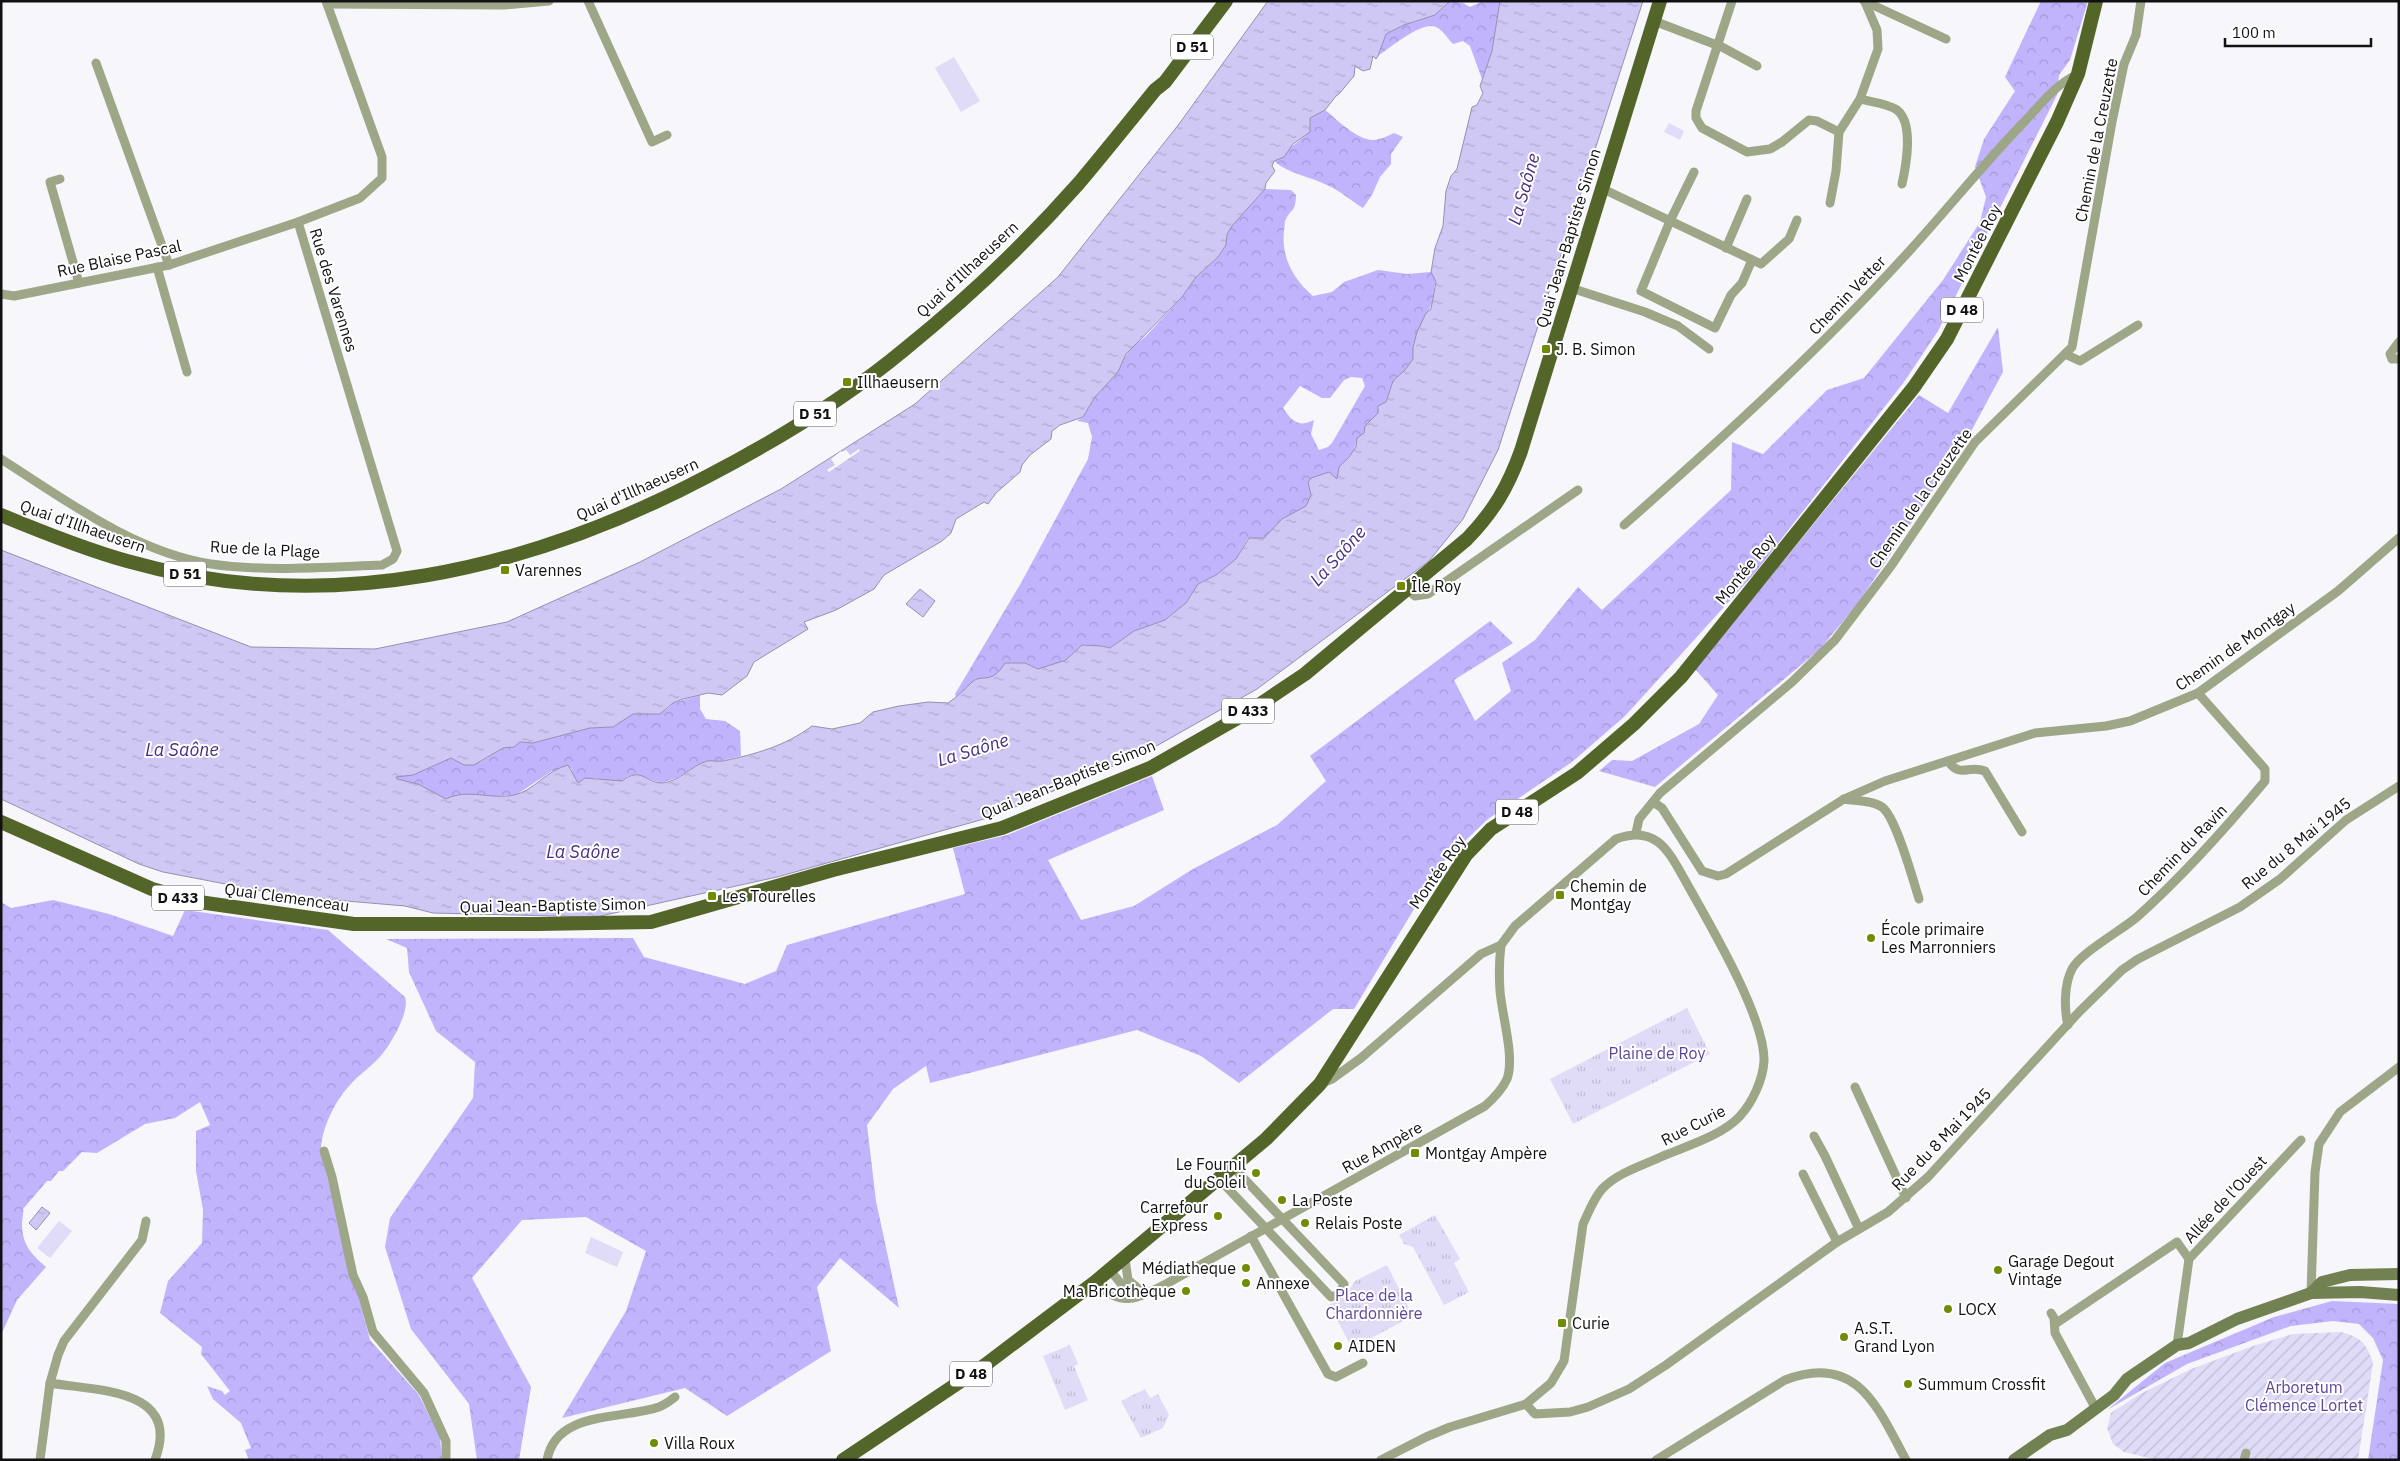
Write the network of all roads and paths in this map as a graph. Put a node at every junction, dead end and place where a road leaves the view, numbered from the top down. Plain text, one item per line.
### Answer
1 (549, 1) edge
2 (588, 1) edge
3 (1215, 1) edge
4 (1226, 1) edge
5 (1660, 1) edge
6 (1732, 1) edge
7 (2096, 1) edge
8 (2141, 1) edge
9 (1864, 2) edge
10 (326, 3) edge
11 (1654, 21) junction
12 (1946, 39) dead end
13 (1717, 45) junction
14 (96, 63) dead end
15 (1757, 66) dead end
16 (2078, 74) junction
17 (1155, 90) junction
18 (1860, 99) junction
19 (1839, 132) junction
20 (667, 135) dead end
21 (1694, 172) dead end
22 (60, 179) dead end
23 (1902, 184) dead end
24 (1601, 188) junction
25 (1748, 199) dead end
26 (1830, 203) dead end
27 (1797, 220) dead end
28 (1670, 221) junction
29 (298, 222) junction
30 (1726, 248) junction
31 (1752, 260) junction
32 (169, 265) junction
33 (157, 267) junction
34 (79, 283) junction
35 (1571, 288) junction
36 (1, 294) edge
37 (2138, 325) dead end
38 (2399, 342) edge
39 (1709, 349) dead end
40 (2065, 354) junction
41 (2399, 359) edge
42 (187, 372) dead end
43 (1, 459) edge
44 (1578, 490) dead end
45 (1, 515) edge
46 (1624, 525) dead end
47 (2399, 538) edge
48 (397, 551) joint
49 (1407, 590) junction
50 (2198, 693) junction
51 (1948, 761) junction
52 (2399, 786) edge
53 (1844, 799) junction
54 (1653, 802) junction
55 (1, 822) edge
56 (2022, 832) dead end
57 (1636, 833) junction
58 (1919, 899) dead end
59 (405, 925) joint
60 (1501, 945) junction
61 (2068, 1025) junction
62 (2399, 1067) edge
63 (1320, 1084) junction
64 (1855, 1087) dead end
65 (1814, 1136) dead end
66 (2300, 1140) dead end
67 (324, 1151) dead end
68 (1233, 1167) junction
69 (1804, 1174) dead end
70 (1219, 1179) junction
71 (1906, 1198) junction
72 (1283, 1219) junction
73 (146, 1221) dead end
74 (1266, 1228) junction
75 (1859, 1229) junction
76 (1251, 1236) junction
77 (1837, 1242) junction
78 (1124, 1258) junction
79 (2189, 1259) junction
80 (1110, 1270) junction
81 (2399, 1274) edge
82 (2338, 1278) junction
83 (1095, 1282) junction
84 (2310, 1293) junction
85 (1145, 1294) junction
86 (2327, 1294) junction
87 (2399, 1295) edge
88 (2051, 1312) dead end
89 (2055, 1324) junction
90 (2177, 1345) junction
91 (1363, 1362) dead end
92 (50, 1383) junction
93 (675, 1398) dead end
94 (1526, 1404) junction
95 (2096, 1409) junction
96 (40, 1460) edge
97 (155, 1460) edge
98 (446, 1460) edge
99 (547, 1460) edge
100 (843, 1460) edge
101 (1381, 1460) edge
102 (1656, 1460) edge
103 (1906, 1460) edge
104 (2014, 1460) edge

1 - 10 street
2 - 20 street
3 - 17 main road, Quai d'Illhaeusern / D 51
4 - 17 main road, Quai d'Illhaeusern / D 51
5 - 11 main road, Quai Jean-Baptiste Simon / D 433
6 - 13 street
7 - 16 main road, Montée Roy / D 48
8 - 40 street, Chemin de la Creuzette
9 - 12 street
9 - 18 street
10 - 29 street, Rue des Varennes
11 - 13 street
11 - 24 main road, Quai Jean-Baptiste Simon / D 433
13 - 15 street
13 - 19 street
14 - 32 street
16 - 46 street, Chemin Vetter
16 - 63 main road, Montée Roy / D 48
17 - 45 main road, Quai d'Illhaeusern / D 51
18 - 19 street
18 - 23 street
19 - 26 street
21 - 28 street
22 - 34 street
24 - 28 street
24 - 35 main road, Quai Jean-Baptiste Simon / D 433
25 - 30 street
27 - 31 street
28 - 30 street
28 - 31 street
29 - 32 street, Rue Blaise Pascal
29 - 48 street, Rue des Varennes
30 - 31 street
32 - 33 street, Rue Blaise Pascal
33 - 34 street, Rue Blaise Pascal
33 - 42 street
34 - 36 street, Rue Blaise Pascal
35 - 39 street
35 - 49 main road, Quai Jean-Baptiste Simon / D 433
37 - 40 street
38 - 41 street
40 - 54 street, Chemin de la Creuzette
43 - 48 street, Rue de la Plage
44 - 49 street
47 - 50 street, Chemin de Montgay
49 - 59 main road, Quai Jean-Baptiste Simon / D 433
50 - 51 street, Chemin de Montgay
50 - 61 street, Chemin du Ravin
51 - 53 street, Chemin de Montgay
51 - 56 street
52 - 61 street, Rue du 8 Mai 1945
53 - 54 street, Chemin de Montgay
53 - 58 street
54 - 57 street, Chemin de la Creuzette
55 - 59 main road, Quai Clemenceau / D 433
57 - 60 street
57 - 94 street, Rue Curie
60 - 63 street
60 - 72 street, Rue Ampère
61 - 71 street, Rue du 8 Mai 1945
62 - 84 street
63 - 68 main road, D 48
64 - 71 street
65 - 75 street
66 - 79 street, Allée de l'Ouest
67 - 98 street
68 - 70 main road, D 48
68 - 72 street
69 - 77 street
70 - 74 street
70 - 78 main road, D 48
71 - 75 street, Rue du 8 Mai 1945
72 - 74 street, Rue Ampère
72 - 74 street
73 - 92 street
74 - 76 street, Rue Ampère
75 - 77 street, Rue du 8 Mai 1945
76 - 85 street, Rue Ampère
76 - 91 street
77 - 94 street, Rue du 8 Mai 1945
78 - 80 main road, D 48
78 - 85 street
79 - 89 street
79 - 90 street, Allée de l'Ouest
80 - 83 main road, D 48
80 - 85 street
81 - 82 street
82 - 84 street
82 - 86 street
83 - 85 street, Rue Ampère
83 - 100 main road, D 48
84 - 86 street
84 - 90 street
86 - 87 street
88 - 89 street
89 - 95 street
90 - 95 street
92 - 96 street
92 - 97 street
93 - 99 street
94 - 101 street
95 - 104 street
102 - 103 street

